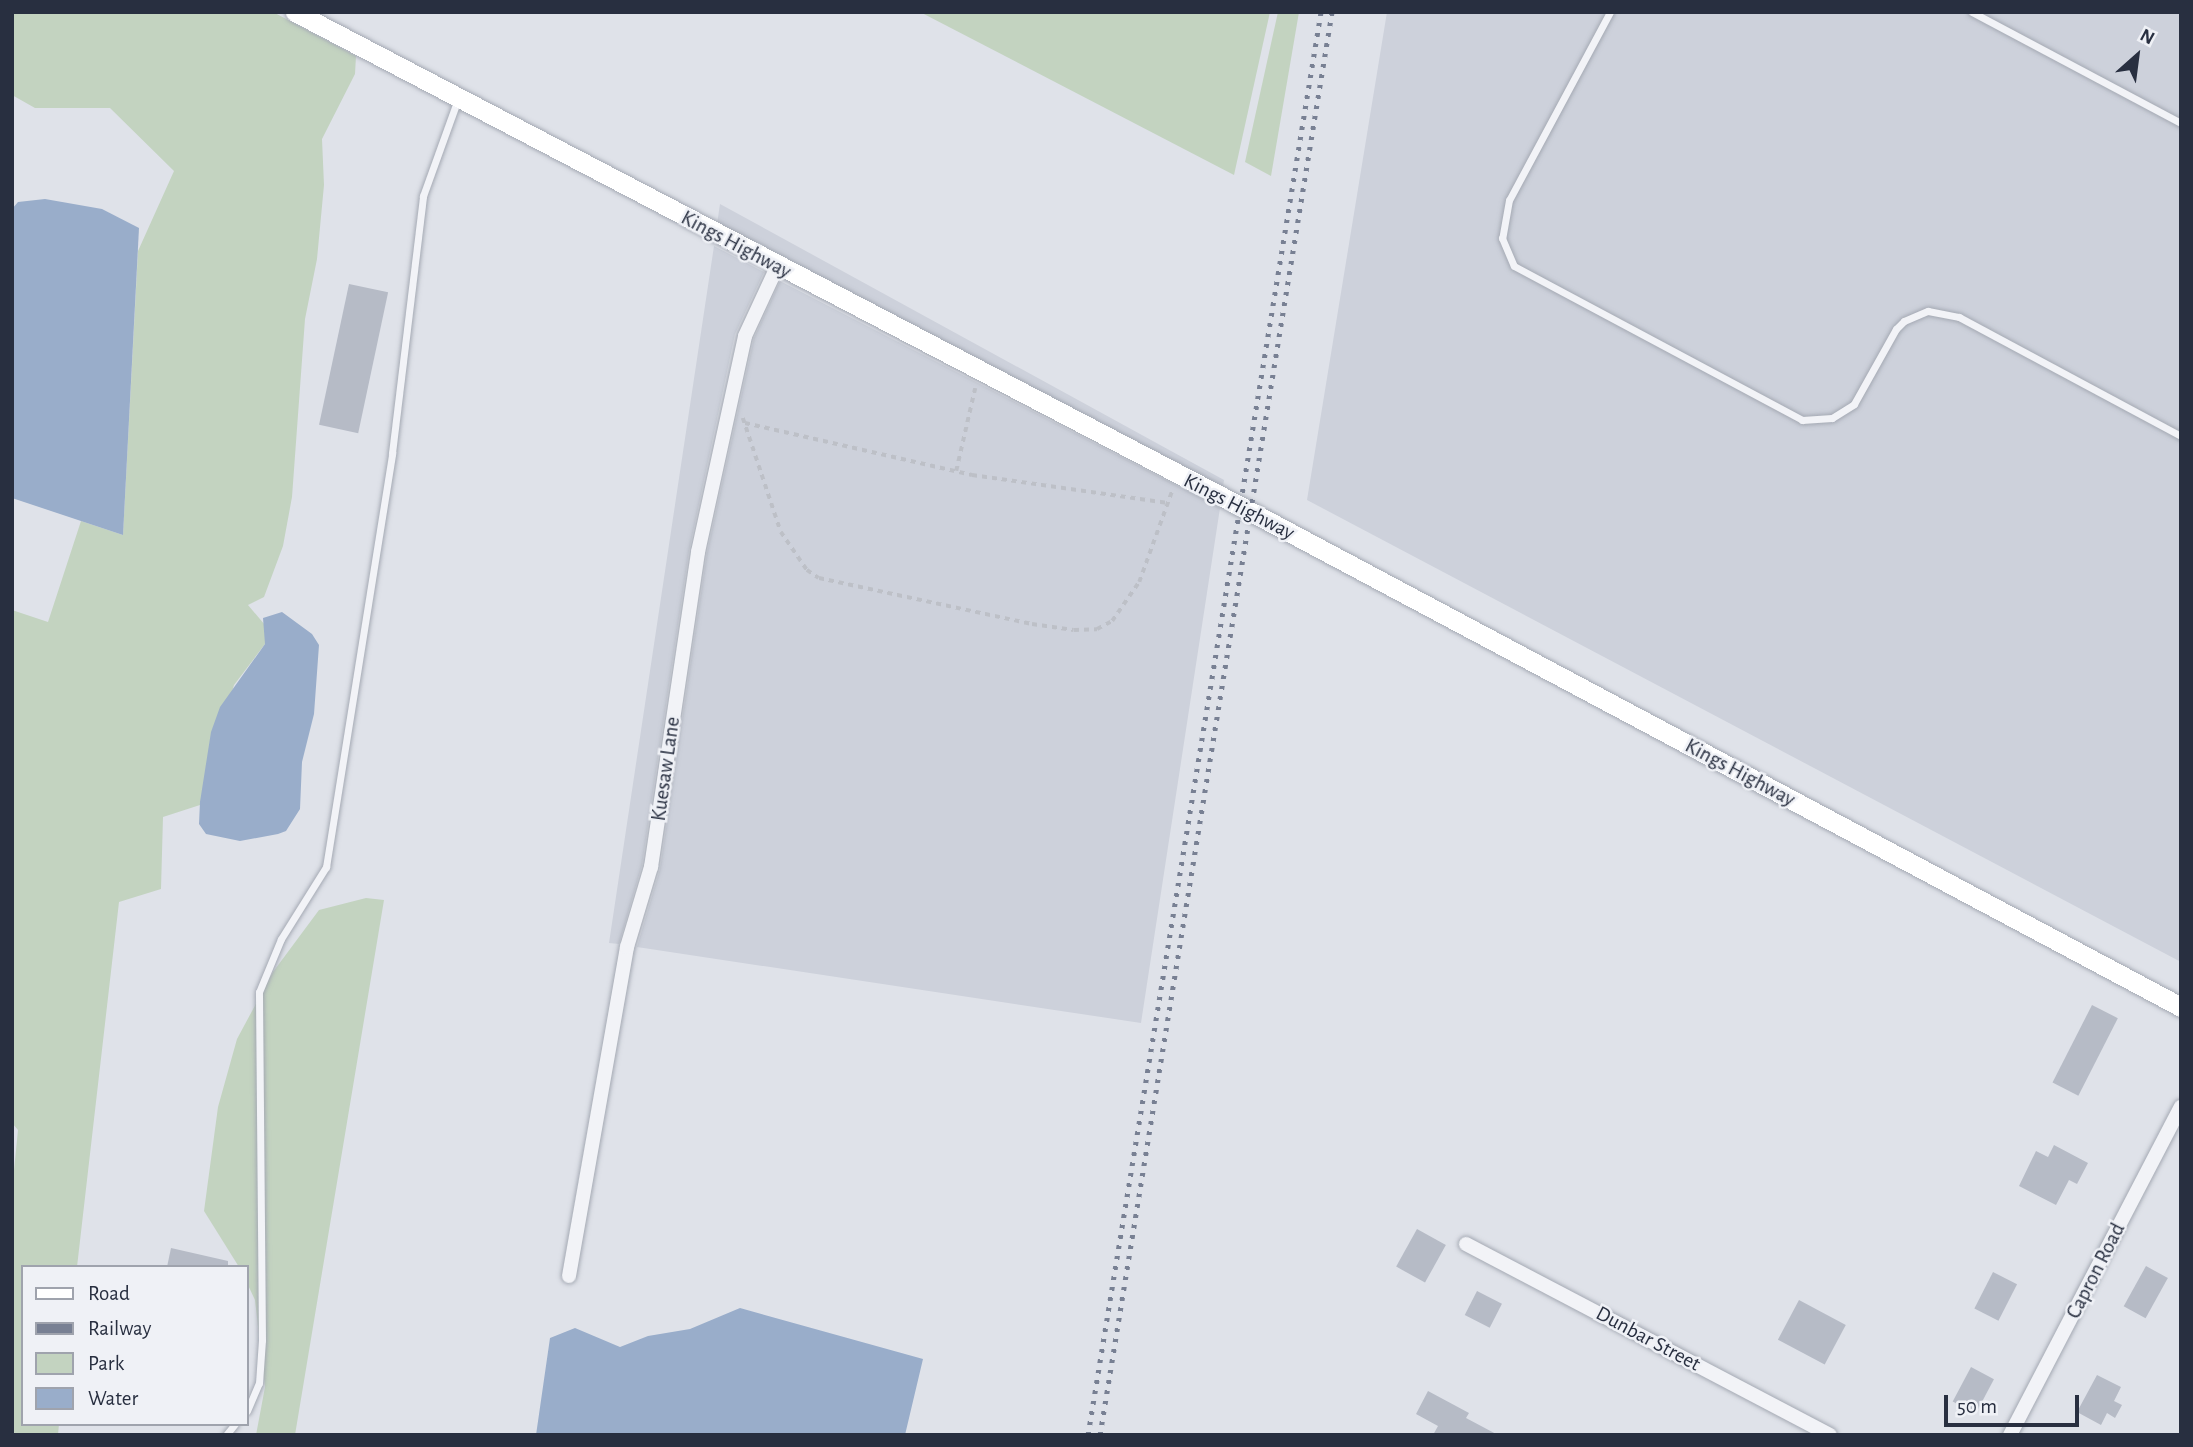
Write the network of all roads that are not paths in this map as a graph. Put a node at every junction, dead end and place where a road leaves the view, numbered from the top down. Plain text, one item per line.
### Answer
1 (295, 12) edge
2 (1610, 12) edge
3 (1972, 12) edge
4 (458, 98) junction
5 (2181, 123) edge
6 (777, 267) junction
7 (2181, 436) edge
8 (2181, 1007) edge
9 (2181, 1107) edge
10 (1466, 1244) dead end
11 (569, 1276) dead end
12 (248, 1409) edge
13 (1830, 1435) edge
14 (2010, 1435) edge

1 - 4 street, Kings Highway
2 - 7 lane
3 - 5 lane
4 - 6 street, Kings Highway
4 - 12 lane
6 - 8 street, Kings Highway
6 - 11 street, Kuesaw Lane
9 - 14 street, Capron Road
10 - 13 street, Dunbar Street

